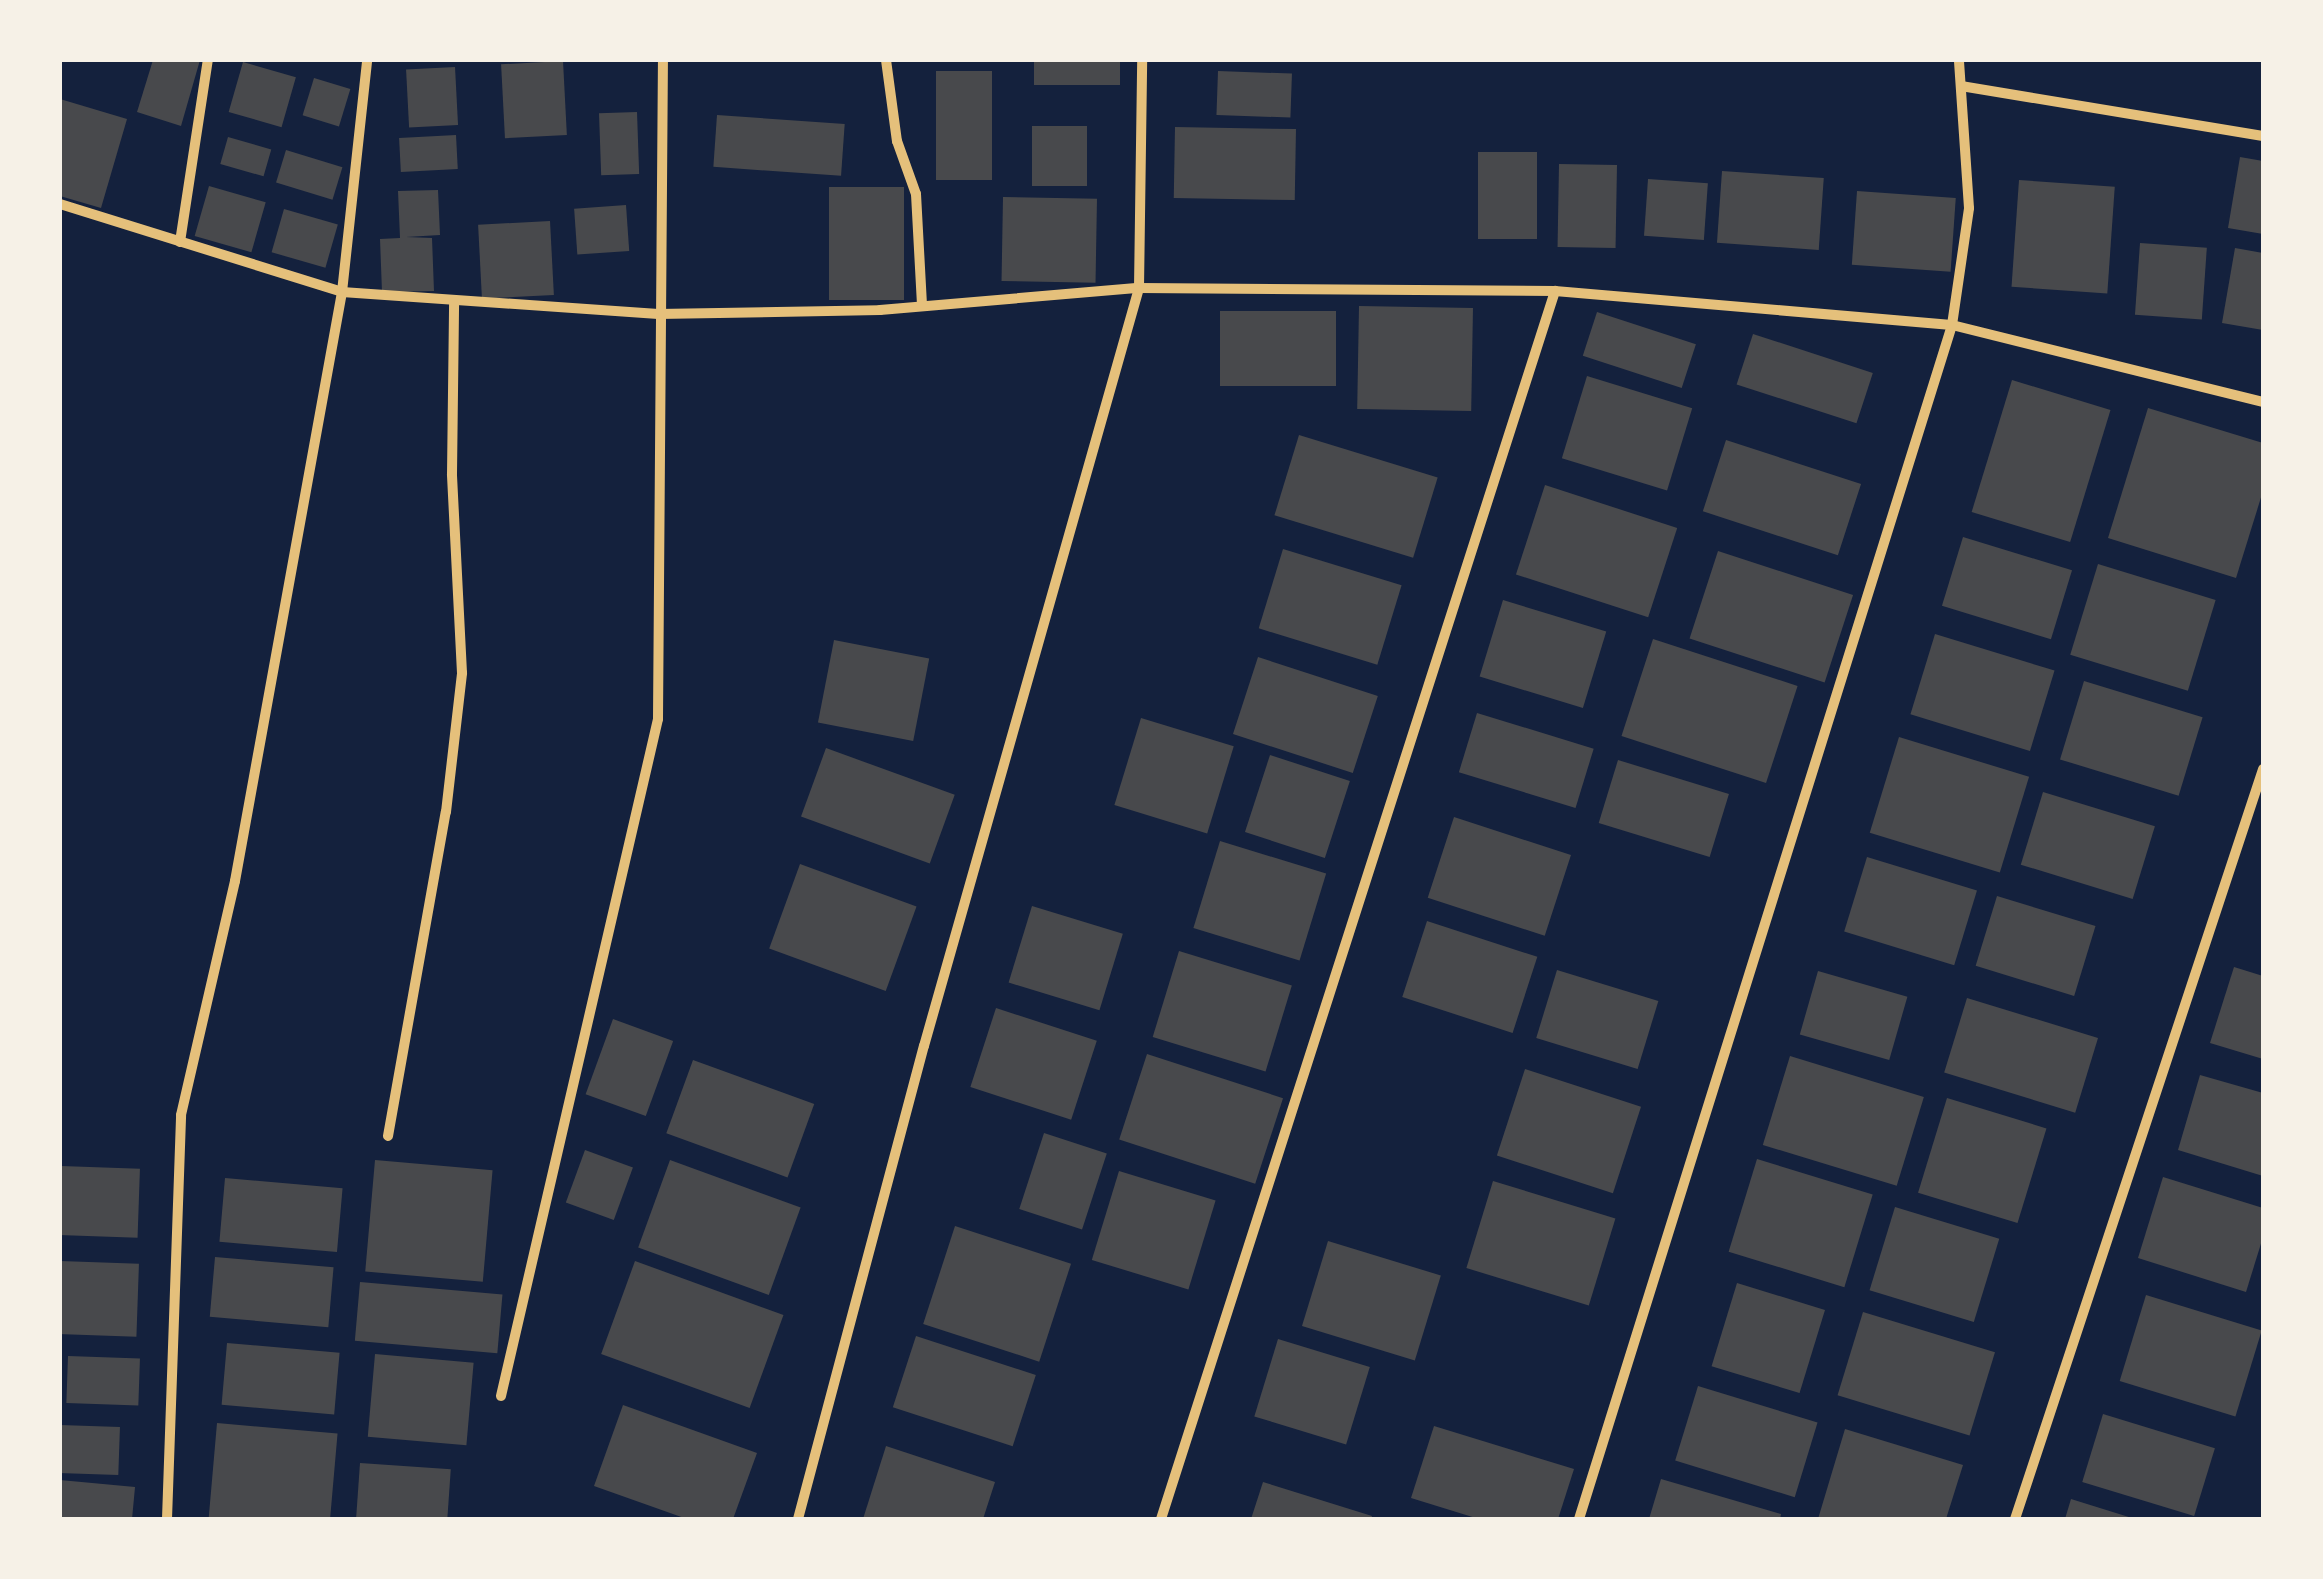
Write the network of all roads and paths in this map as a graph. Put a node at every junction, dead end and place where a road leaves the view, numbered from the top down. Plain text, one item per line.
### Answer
1 (208, 60) edge
2 (367, 60) edge
3 (663, 60) edge
4 (886, 60) edge
5 (1142, 60) edge
6 (1960, 60) edge
7 (1961, 86) junction
8 (2263, 136) edge
9 (60, 204) edge
10 (180, 242) junction
11 (1139, 288) junction
12 (1556, 290) junction
13 (342, 292) junction
14 (454, 300) junction
15 (922, 306) junction
16 (658, 314) junction
17 (1952, 324) junction
18 (2263, 402) edge
19 (2263, 769) edge
20 (388, 1136) dead end
21 (500, 1396) dead end
22 (167, 1519) edge
23 (798, 1519) edge
24 (1161, 1519) edge
25 (1578, 1519) edge
26 (2015, 1519) edge

1 - 10 street
2 - 13 street
3 - 16 street
4 - 15 street
5 - 11 street
6 - 7 street
7 - 8 street
7 - 17 street
9 - 10 street
10 - 13 street
11 - 12 street
11 - 15 street
11 - 23 street
12 - 17 street
12 - 24 street
13 - 14 street
13 - 22 street
14 - 16 street
14 - 20 street
15 - 16 street
16 - 21 street
17 - 18 street
17 - 25 street
19 - 26 street

